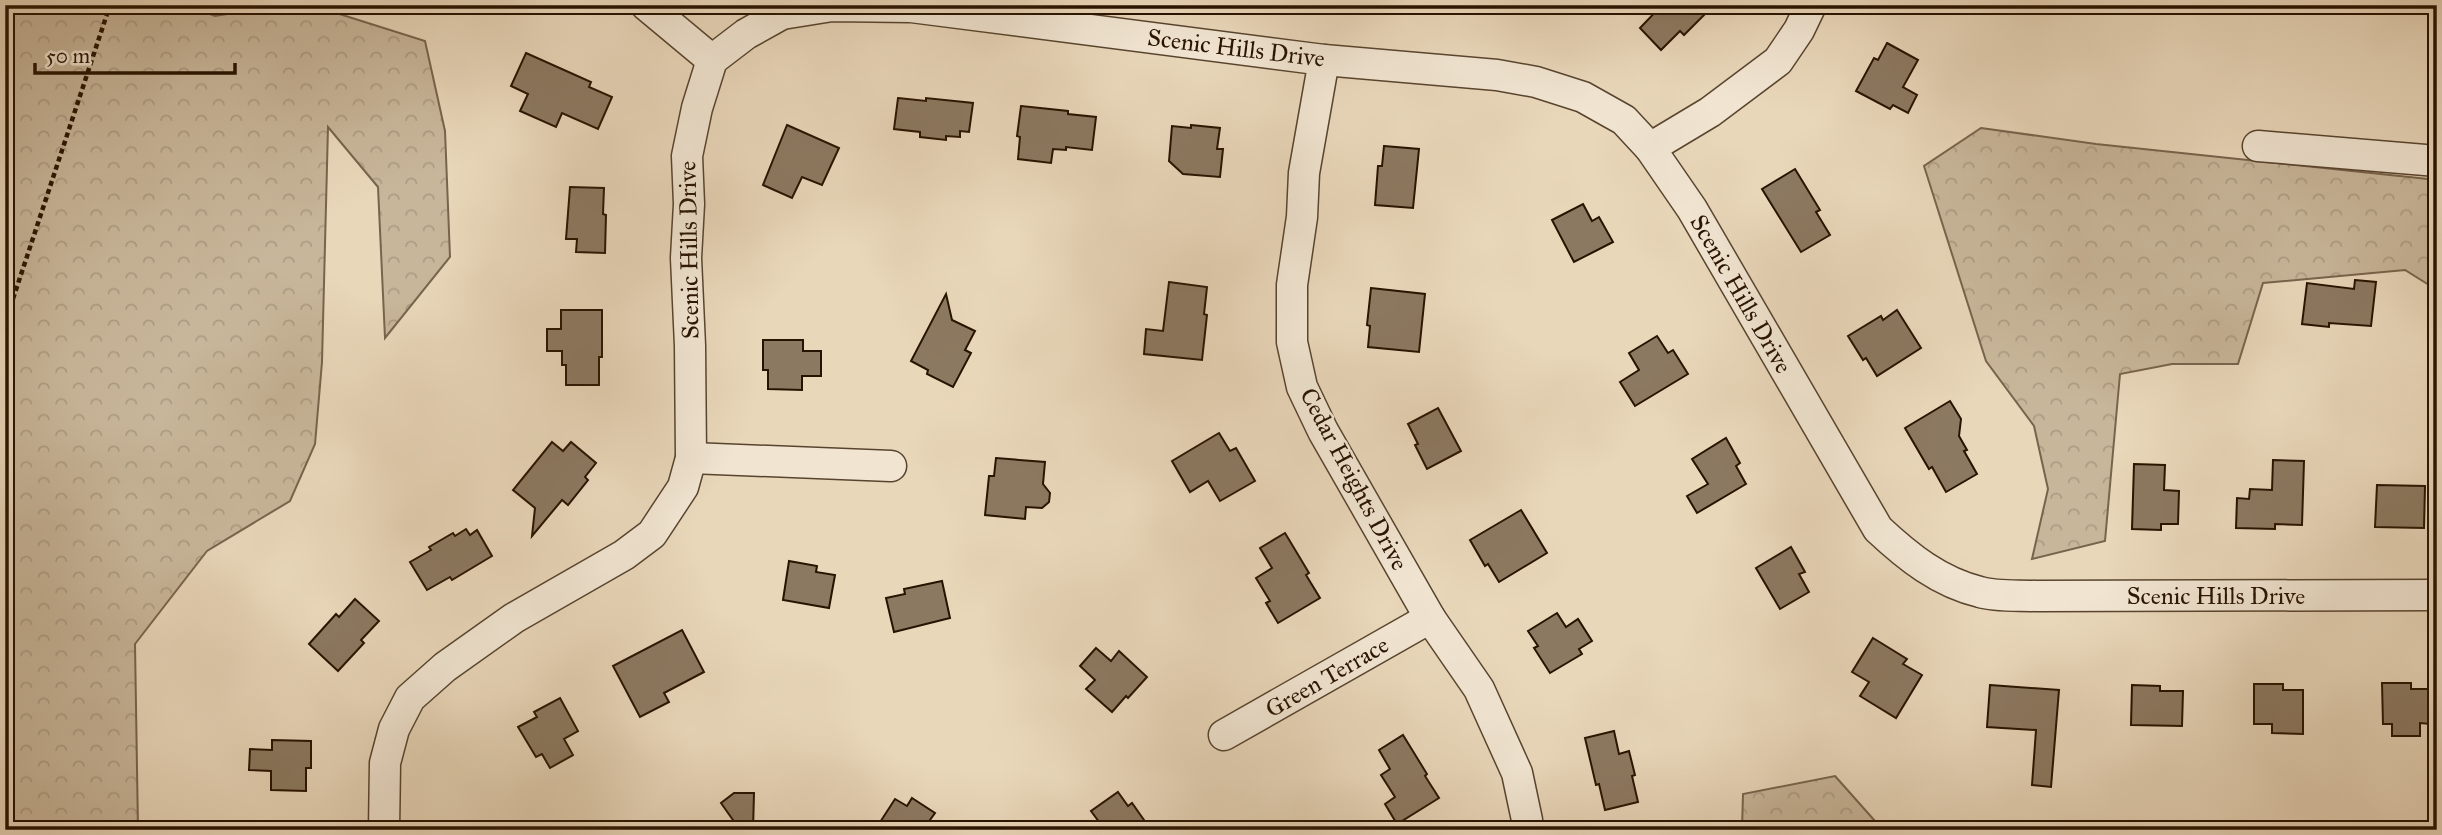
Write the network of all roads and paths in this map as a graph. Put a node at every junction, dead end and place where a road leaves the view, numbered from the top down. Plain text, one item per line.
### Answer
1 (110, 5) edge
2 (646, 5) edge
3 (1811, 5) edge
4 (712, 60) junction
5 (1324, 60) junction
6 (2258, 146) dead end
7 (1650, 148) junction
8 (2437, 161) edge
9 (5, 323) edge
10 (691, 458) junction
11 (891, 466) dead end
12 (2437, 595) edge
13 (1430, 618) junction
14 (1224, 735) dead end
15 (384, 830) edge
16 (1527, 830) edge

1 - 9 path
2 - 4 street
3 - 7 street
4 - 5 street, Scenic Hills Drive
4 - 10 street, Scenic Hills Drive
5 - 7 street, Scenic Hills Drive
5 - 13 street, Cedar Heights Drive
6 - 8 street
7 - 12 street, Scenic Hills Drive
10 - 11 street
10 - 15 street, Scenic Hills Drive
13 - 14 street, Green Terrace
13 - 16 street, Cedar Heights Drive

